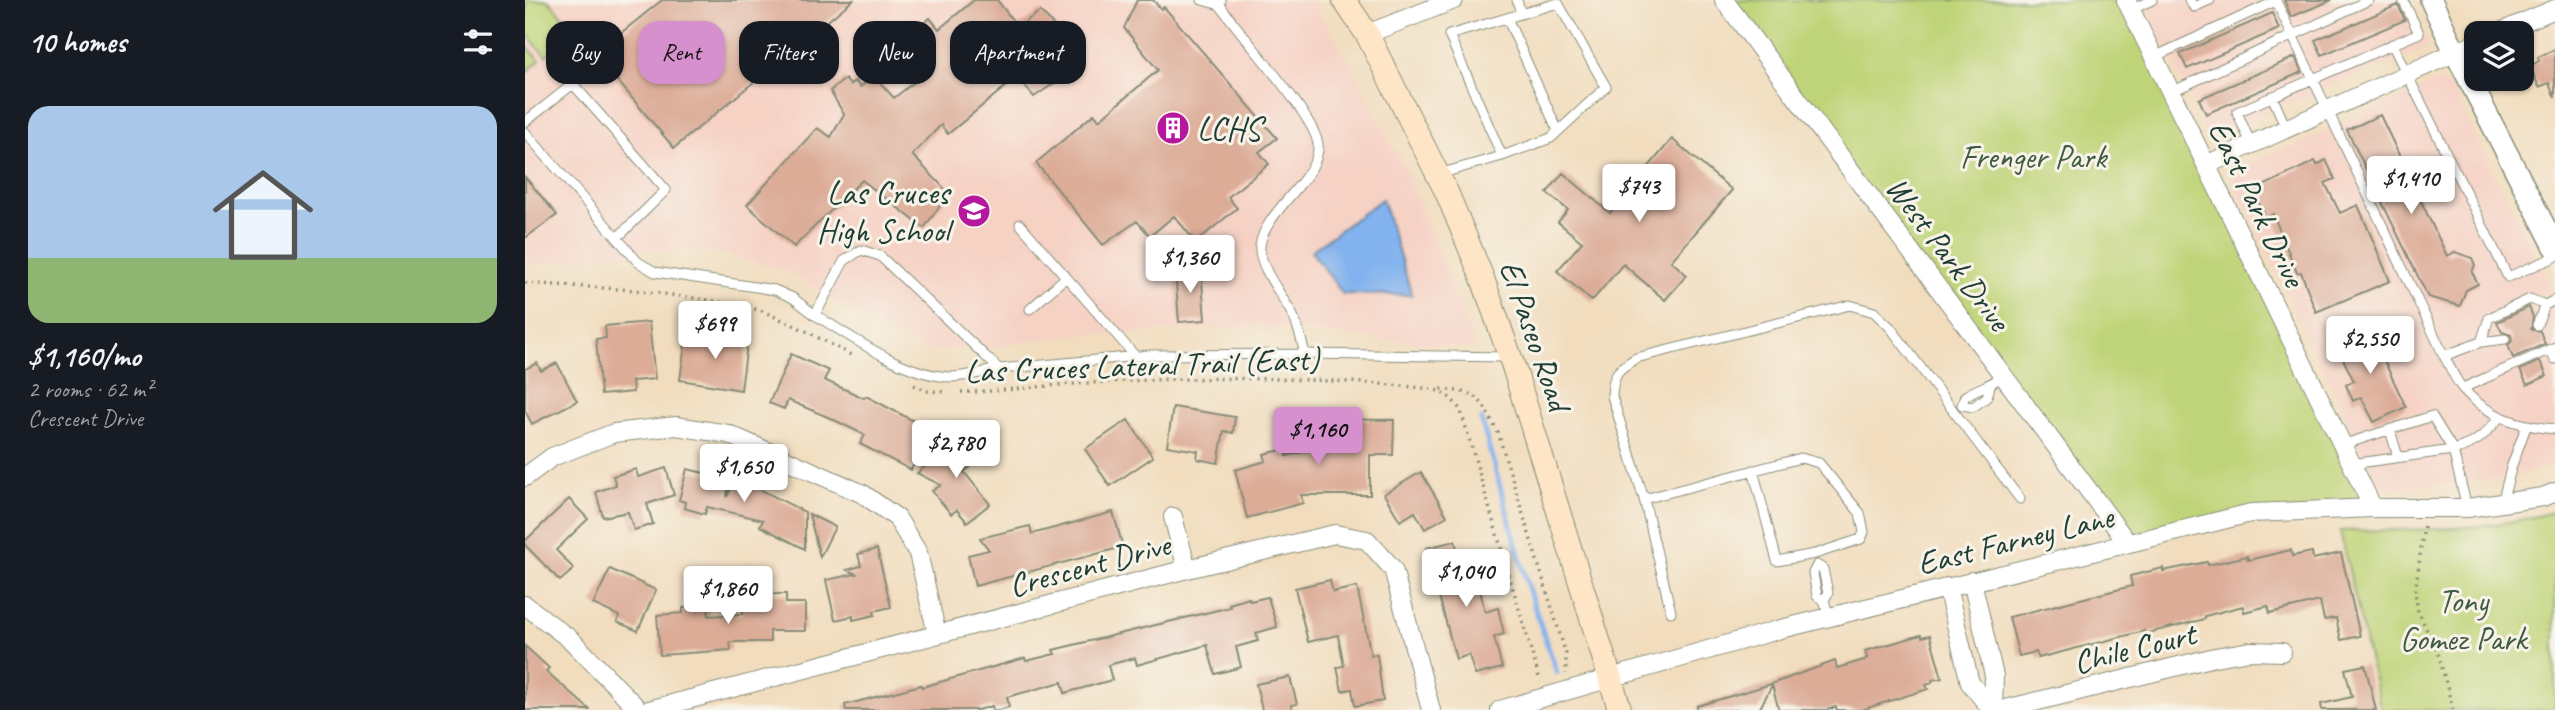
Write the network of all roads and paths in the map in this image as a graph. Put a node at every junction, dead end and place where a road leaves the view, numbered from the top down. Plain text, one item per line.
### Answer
1 (1202, 0) edge
2 (1345, 0) edge
3 (1454, 0) edge
4 (1517, 0) edge
5 (1724, 0) edge
6 (2152, 0) edge
7 (2189, 0) edge
8 (2210, 0) edge
9 (2369, 0) edge
10 (2403, 0) edge
11 (2431, 0) edge
12 (2276, 1) edge
13 (1221, 2) edge
14 (2128, 5) edge
15 (2555, 9) edge
16 (1521, 14) junction
17 (1507, 18) junction
18 (2526, 21) edge
19 (1367, 34) junction
20 (2292, 35) junction
21 (2392, 44) junction
22 (2464, 48) edge
23 (2455, 52) junction
24 (2154, 57) junction
25 (2407, 73) junction
26 (2312, 78) junction
27 (2171, 92) junction
28 (2272, 96) junction
29 (2326, 110) junction
30 (525, 122) edge
31 (2286, 128) junction
32 (1558, 131) junction
33 (525, 132) edge
34 (2252, 144) junction
35 (1502, 156) junction
36 (2206, 165) junction
37 (1438, 175) junction
38 (1020, 224) dead end
39 (617, 238) junction
40 (2555, 247) edge
41 (2555, 257) edge
42 (1066, 277) junction
43 (525, 283) edge
44 (2555, 300) edge
45 (2545, 305) junction
46 (1030, 309) dead end
47 (815, 315) junction
48 (2537, 325) dead end
49 (2505, 339) dead end
50 (2481, 342) junction
51 (2552, 348) edge
52 (1305, 354) junction
53 (1135, 356) junction
54 (2444, 356) junction
55 (1510, 357) junction
56 (2555, 359) edge
57 (862, 361) dead end
58 (999, 369) junction
59 (906, 381) dead end
60 (1996, 381) junction
61 (2463, 388) junction
62 (1432, 389) junction
63 (1959, 408) junction
64 (2498, 418) junction
65 (2526, 427) junction
66 (2555, 429) edge
67 (2390, 430) junction
68 (2342, 446) junction
69 (2453, 450) junction
70 (2398, 457) junction
71 (2351, 464) junction
72 (1753, 470) junction
73 (525, 477) edge
74 (2555, 492) edge
75 (1644, 499) junction
76 (2020, 499) dead end
77 (2502, 503) junction
78 (2373, 508) junction
79 (2467, 508) junction
80 (1173, 517) dead end
81 (2424, 526) dead end
82 (2127, 542) junction
83 (1815, 554) junction
84 (1187, 569) junction
85 (1972, 581) junction
86 (1947, 587) junction
87 (525, 605) edge
88 (1827, 609) junction
89 (1671, 612) dead end
90 (937, 634) junction
91 (2282, 652) dead end
92 (1610, 677) junction
93 (1570, 690) junction
94 (1545, 698) junction
95 (639, 710) edge
96 (649, 710) edge
97 (1431, 710) edge
98 (1500, 710) edge
99 (1620, 710) edge
100 (1993, 710) edge
101 (2002, 710) edge
102 (2453, 710) edge

1 - 13 lane
2 - 19 main road, El Paseo Road
3 - 19 street
4 - 16 lane
5 - 60 street, West Park Drive
6 - 14 lane
7 - 8 lane
9 - 20 lane
10 - 21 lane
11 - 23 street
12 - 20 lane
12 - 24 lane
13 - 52 lane
14 - 24 street, East Park Drive
15 - 18 street
16 - 17 lane
16 - 32 lane
17 - 32 lane
17 - 35 lane
19 - 37 main road, El Paseo Road
20 - 26 lane
20 - 27 lane
21 - 25 lane
21 - 26 lane
22 - 23 street
23 - 25 street
23 - 40 street
24 - 27 street, East Park Drive
25 - 29 street
25 - 41 lane
26 - 28 lane
26 - 29 lane
27 - 36 street, East Park Drive
28 - 31 lane
28 - 34 lane
29 - 31 street
29 - 54 lane
30 - 39 lane
31 - 34 street
32 - 35 lane
33 - 39 lane
34 - 36 street
35 - 37 lane
36 - 68 street, East Park Drive
37 - 55 main road, El Paseo Road
38 - 42 lane
39 - 47 lane
42 - 46 lane
42 - 53 lane
43 - 57 path
44 - 45 lane
45 - 48 lane
45 - 50 lane
47 - 58 lane
47 - 58 lane
49 - 50 lane
50 - 54 lane
51 - 56 lane
51 - 61 lane
52 - 53 lane
52 - 55 lane
53 - 58 lane
54 - 61 lane
55 - 92 main road, El Paseo Road
59 - 62 path, Las Cruces Lateral Trail (East)
60 - 63 lane
60 - 82 street, West Park Drive
61 - 64 lane
62 - 93 path, Las Cruces Lateral Trail (East)
62 - 94 path
63 - 75 lane
63 - 76 lane
64 - 65 lane
64 - 69 lane
65 - 66 lane
65 - 77 lane
67 - 68 lane
67 - 69 lane
67 - 70 lane
68 - 71 street, East Park Drive
69 - 70 lane
69 - 79 lane
70 - 71 lane
71 - 78 street, East Park Drive
72 - 75 lane
72 - 83 lane
72 - 83 lane
73 - 90 street
74 - 77 street, East Farney Lane
75 - 89 lane
77 - 79 street, East Farney Lane
78 - 79 street, East Farney Lane
78 - 82 street, East Farney Lane
80 - 84 street
81 - 102 path
82 - 85 street, East Farney Lane
83 - 88 lane
84 - 90 street, Crescent Drive
84 - 97 street, Crescent Drive
85 - 86 street, East Farney Lane
85 - 100 street
86 - 88 street, East Farney Lane
86 - 100 street
87 - 95 street
88 - 92 street, East Farney Lane
90 - 96 street, Crescent Drive
91 - 101 street, Chile Court
92 - 93 street, East Farney Lane
92 - 99 main road, El Paseo Road
93 - 94 street, East Farney Lane
94 - 98 street, East Farney Lane

